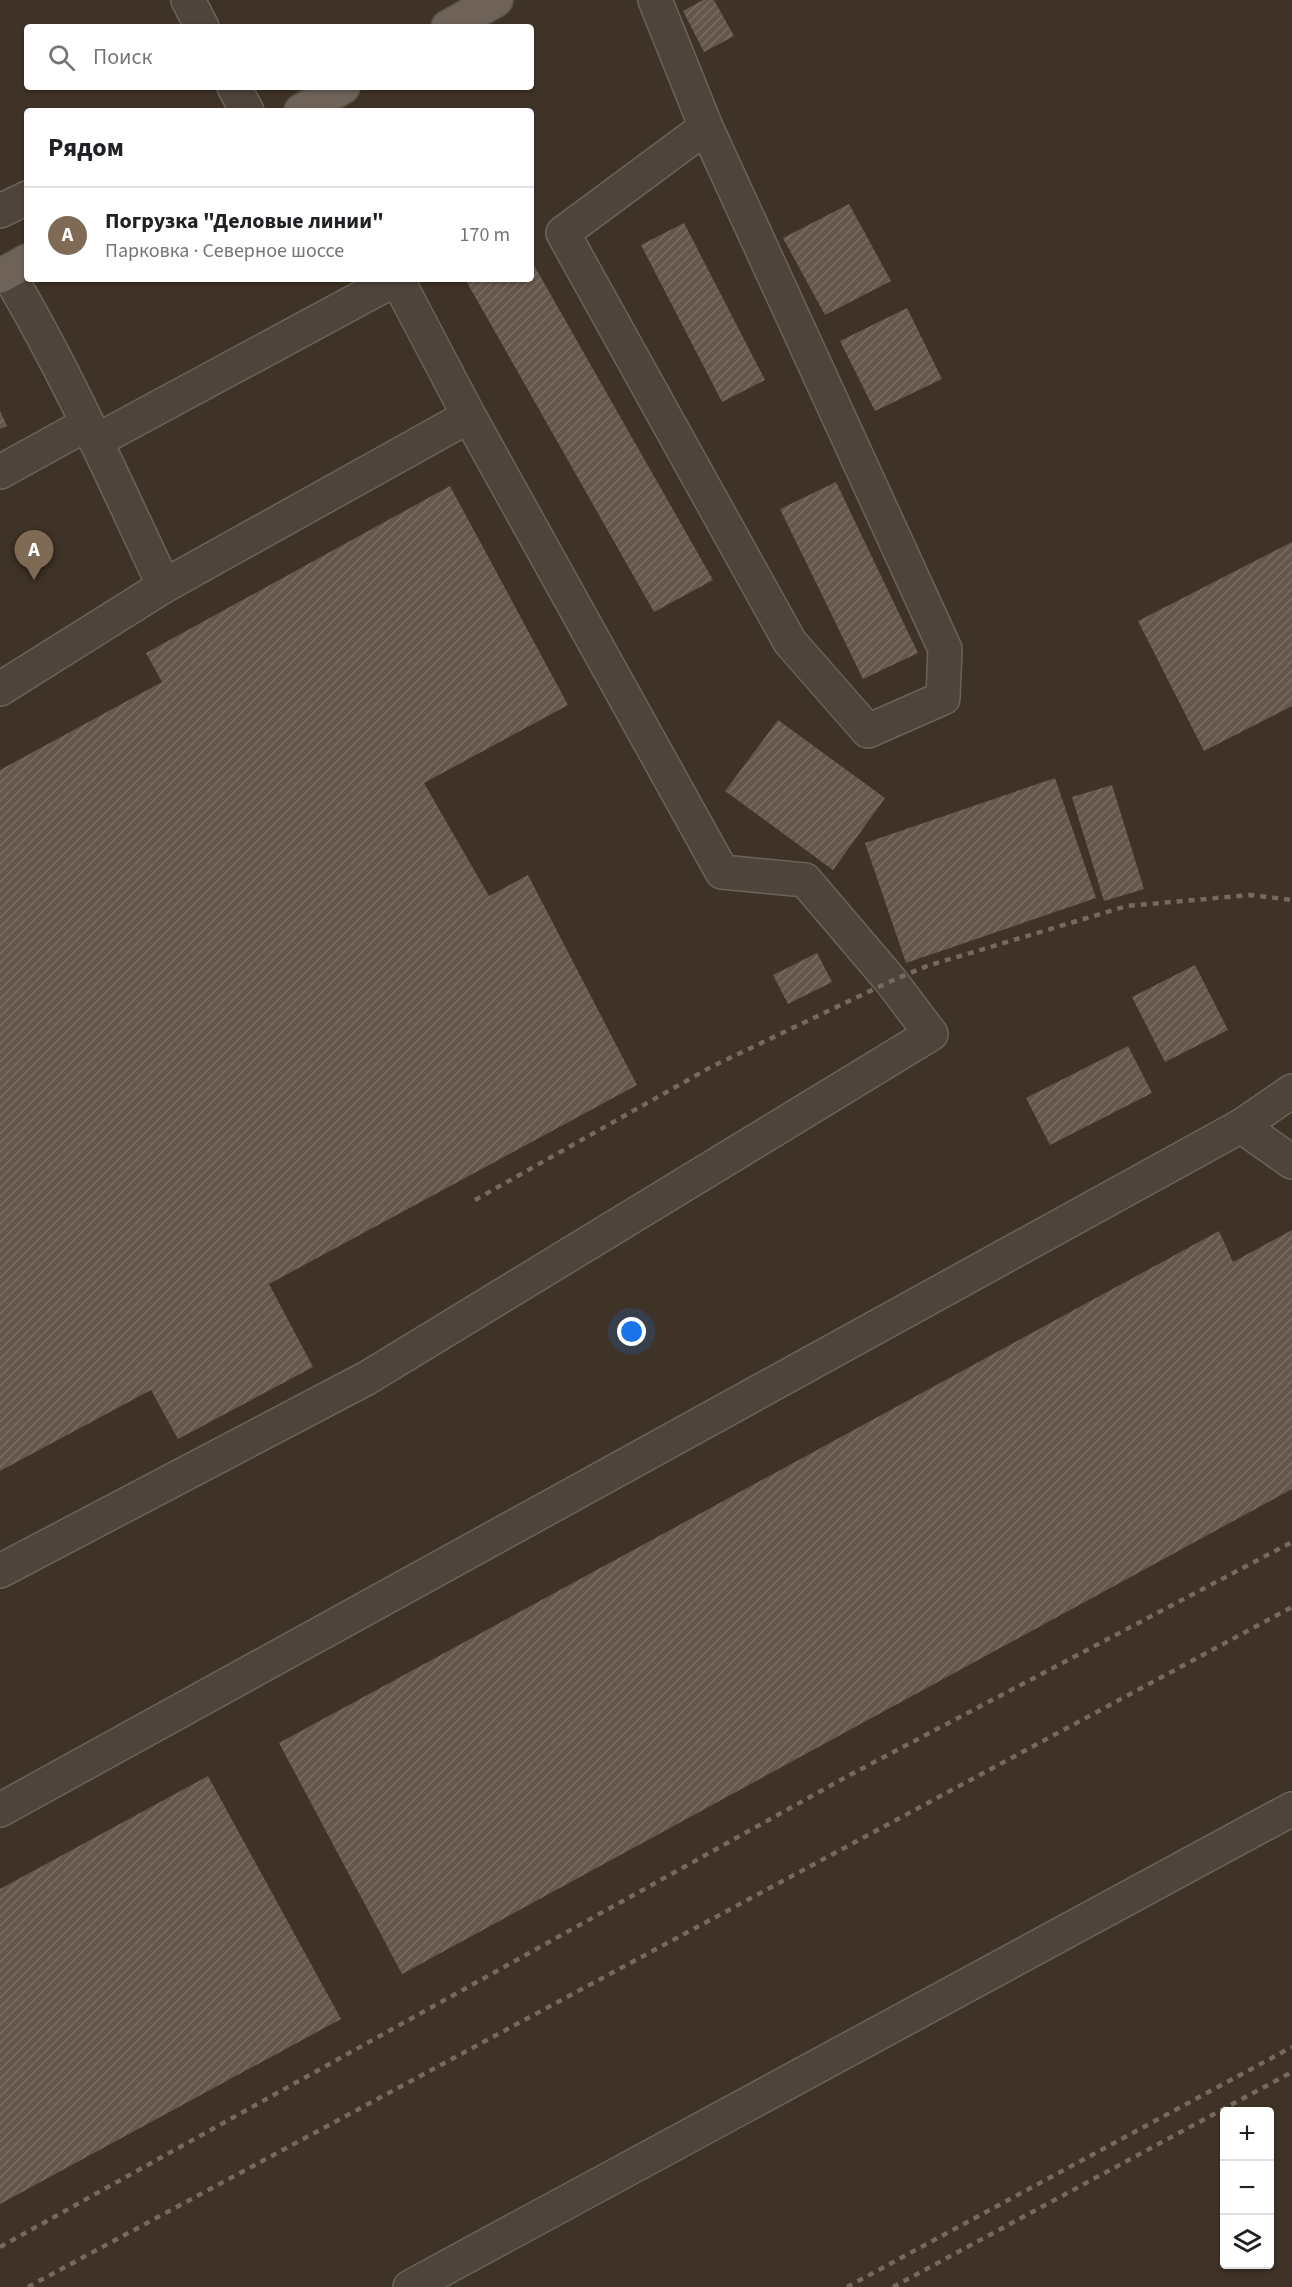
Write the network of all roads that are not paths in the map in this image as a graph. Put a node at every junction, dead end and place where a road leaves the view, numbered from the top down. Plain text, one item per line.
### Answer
1 (496, 0) edge
2 (655, 0) edge
3 (453, 24) edge
4 (236, 90) edge
5 (338, 90) edge
6 (245, 108) edge
7 (307, 108) edge
8 (706, 128) junction
9 (24, 199) edge
10 (0, 211) edge
11 (11, 270) edge
12 (390, 282) edge
13 (398, 282) edge
14 (469, 416) junction
15 (92, 433) junction
16 (0, 472) edge
17 (164, 586) junction
18 (0, 689) edge
19 (1292, 1091) edge
20 (1241, 1126) junction
21 (1292, 1162) edge
22 (0, 1571) edge
23 (1292, 1809) edge
24 (0, 1810) edge
25 (410, 2287) edge

1 - 3 main road
2 - 8 lane
4 - 6 lane
5 - 7 main road
8 - 8 lane
9 - 10 lane
11 - 15 lane
12 - 15 lane
13 - 14 lane
14 - 17 lane
14 - 22 lane
15 - 16 lane
15 - 17 lane
17 - 18 lane
19 - 20 lane
20 - 21 lane
20 - 24 lane
23 - 25 lane

